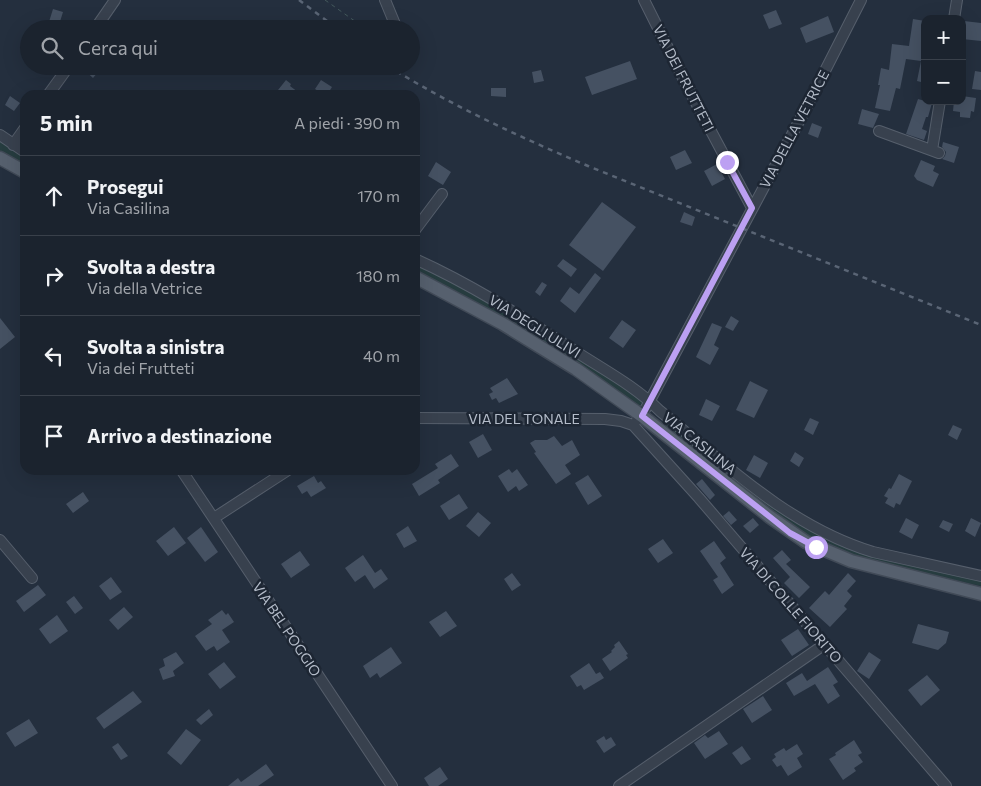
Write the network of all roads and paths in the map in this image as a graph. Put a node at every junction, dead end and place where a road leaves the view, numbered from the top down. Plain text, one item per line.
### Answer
1 (115, 0) edge
2 (325, 0) edge
3 (385, 0) edge
4 (644, 0) edge
5 (861, 0) edge
6 (957, 0) edge
7 (955, 15) edge
8 (101, 20) edge
9 (353, 20) edge
10 (393, 20) edge
11 (62, 75) edge
12 (52, 90) edge
13 (940, 105) edge
14 (879, 131) dead end
15 (0, 135) edge
16 (20, 135) edge
17 (13, 145) junction
18 (20, 149) edge
19 (0, 158) edge
20 (20, 169) edge
21 (442, 194) dead end
22 (752, 208) junction
23 (420, 223) edge
24 (420, 261) edge
25 (420, 280) edge
26 (650, 401) junction
27 (642, 416) junction
28 (420, 418) edge
29 (633, 425) junction
30 (185, 475) edge
31 (280, 475) edge
32 (214, 518) junction
33 (0, 540) edge
34 (981, 576) edge
35 (32, 578) dead end
36 (981, 594) edge
37 (824, 644) junction
38 (392, 786) edge
39 (619, 786) edge
40 (946, 786) edge

1 - 8 street
2 - 9 path
3 - 10 street
4 - 22 street, VIA DEI FRUTTETI
5 - 22 street, VIA DELLA VETRICE
6 - 7 street
11 - 12 street
13 - 14 street
15 - 17 street
16 - 17 street
17 - 18 street
19 - 20 main road
21 - 23 street
22 - 26 street, VIA DELLA VETRICE
24 - 26 street, VIA DEGLI ULIVI
25 - 27 main road, VIA CASILINA
26 - 27 street, VIA DELLA VETRICE
26 - 34 street, VIA DEGLI ULIVI
27 - 29 street, VIA DELLA VETRICE
27 - 36 main road, VIA CASILINA
28 - 29 street, VIA DEL TONALE
29 - 37 street, VIA DI COLLE FIORITO
30 - 32 street, VIA BEL POGGIO
31 - 32 street
32 - 38 street, VIA BEL POGGIO
33 - 35 street
37 - 39 street
37 - 40 street, VIA DI COLLE FIORITO

